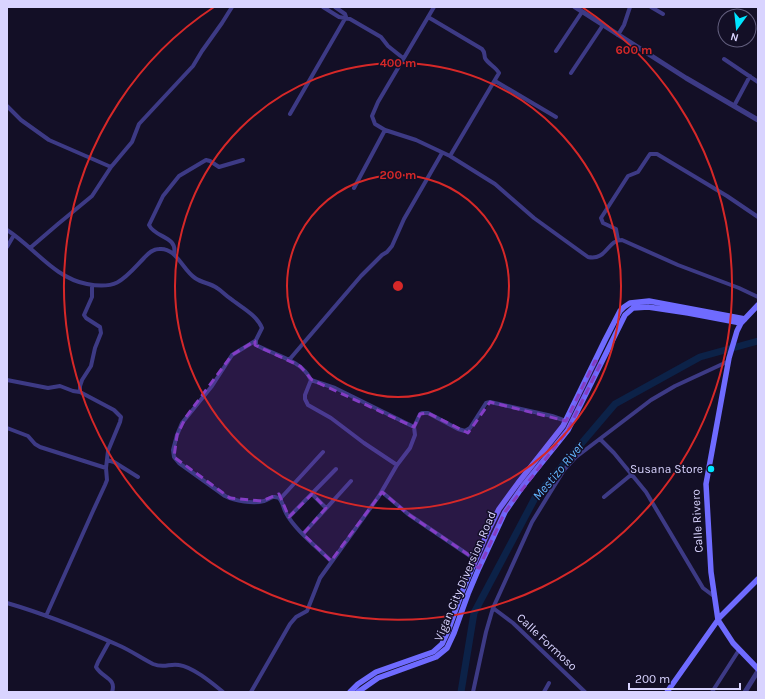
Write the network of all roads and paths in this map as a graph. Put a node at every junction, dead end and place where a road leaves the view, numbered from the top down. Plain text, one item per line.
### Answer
1 (232, 7) edge
2 (322, 7) edge
3 (335, 7) edge
4 (434, 7) edge
5 (575, 7) edge
6 (630, 7) edge
7 (651, 7) edge
8 (582, 12) junction
9 (663, 14) dead end
10 (428, 17) junction
11 (345, 18) junction
12 (603, 25) junction
13 (618, 34) junction
14 (556, 51) dead end
15 (403, 58) junction
16 (724, 59) dead end
17 (571, 73) dead end
18 (750, 76) junction
19 (495, 82) junction
20 (758, 82) edge
21 (7, 106) edge
22 (734, 106) junction
23 (290, 114) dead end
24 (556, 117) dead end
25 (758, 120) edge
26 (385, 130) junction
27 (442, 153) junction
28 (450, 156) junction
29 (243, 160) dead end
30 (111, 167) junction
31 (354, 188) dead end
32 (758, 217) edge
33 (10, 232) edge
34 (7, 237) edge
35 (618, 240) junction
36 (7, 247) edge
37 (30, 248) junction
38 (174, 254) junction
39 (92, 285) junction
40 (758, 297) edge
41 (758, 305) edge
42 (730, 318) junction
43 (745, 319) junction
44 (737, 330) junction
45 (255, 341) junction
46 (289, 360) junction
47 (729, 360) junction
48 (598, 362) junction
49 (7, 380) edge
50 (311, 380) junction
51 (80, 392) junction
52 (566, 421) junction
53 (414, 427) junction
54 (7, 428) edge
55 (600, 439) junction
56 (323, 452) dead end
57 (107, 460) junction
58 (398, 464) junction
59 (106, 468) junction
60 (336, 469) dead end
61 (632, 474) junction
62 (138, 477) dead end
63 (351, 481) dead end
64 (382, 492) junction
65 (312, 494) junction
66 (604, 497) dead end
67 (280, 499) junction
68 (326, 508) junction
69 (289, 517) junction
70 (303, 534) junction
71 (476, 560) junction
72 (331, 561) junction
73 (476, 567) junction
74 (758, 579) edge
75 (715, 597) junction
76 (7, 603) edge
77 (494, 608) junction
78 (46, 616) junction
79 (718, 620) junction
80 (109, 642) junction
81 (739, 650) junction
82 (758, 670) edge
83 (549, 683) dead end
84 (112, 692) edge
85 (223, 692) edge
86 (250, 692) edge
87 (350, 692) edge
88 (358, 692) edge
89 (473, 692) edge
90 (544, 692) edge
91 (585, 692) edge
92 (667, 692) edge
93 (712, 692) edge
94 (745, 692) edge

1 - 30 street
2 - 11 street
3 - 11 street
4 - 10 street
5 - 8 street
6 - 13 street
7 - 9 street
8 - 12 street
8 - 14 street
10 - 15 street
10 - 19 street
11 - 15 street
11 - 23 street
12 - 13 street
12 - 17 street
13 - 22 street
15 - 26 street
16 - 18 street
18 - 20 street
18 - 22 street
19 - 24 street
19 - 28 street
21 - 30 street
22 - 25 street
26 - 27 street
26 - 31 street
27 - 28 street
27 - 46 street
28 - 35 street
29 - 38 street
30 - 37 street
32 - 35 street
33 - 34 street
33 - 36 street
33 - 37 street
35 - 40 street
37 - 39 street
38 - 39 street
38 - 45 street
39 - 51 street
41 - 43 main road
42 - 43 main road, Vigan City Diversion Road
42 - 43 main road, Vigan City Diversion Road
42 - 44 main road
42 - 48 main road, Vigan City Diversion Road
43 - 44 main road, Calle Rivero
44 - 47 main road, Calle Rivero
45 - 46 street
45 - 67 street
46 - 50 street
47 - 55 street
47 - 75 main road, Calle Rivero
48 - 52 main road, Vigan City Diversion Road
48 - 73 main road, Vigan City Diversion Road
49 - 51 street
50 - 53 street
50 - 58 street
51 - 57 street
52 - 53 street
52 - 71 main road, Vigan City Diversion Road
53 - 58 street
54 - 59 street
55 - 61 street
55 - 77 street
56 - 67 street
57 - 59 street
57 - 62 street
58 - 64 street
59 - 78 street
60 - 65 street
61 - 66 street
61 - 75 street
63 - 68 street
64 - 71 street
64 - 72 street
65 - 68 street
65 - 69 street
67 - 69 street
68 - 70 street
69 - 70 street
70 - 72 street
71 - 73 main road, Vigan City Diversion Road
72 - 86 street
73 - 87 main road, Vigan City Diversion Road
73 - 88 main road, Vigan City Diversion Road
74 - 79 main road
75 - 79 main road, Calle Rivero
76 - 78 street
77 - 89 street
77 - 91 street, Calle Formoso
78 - 80 street
79 - 81 main road, Calle Rivero
79 - 92 main road
80 - 84 street
80 - 85 street
81 - 82 main road, Calle Rivero
81 - 93 street
82 - 94 street
83 - 90 street

